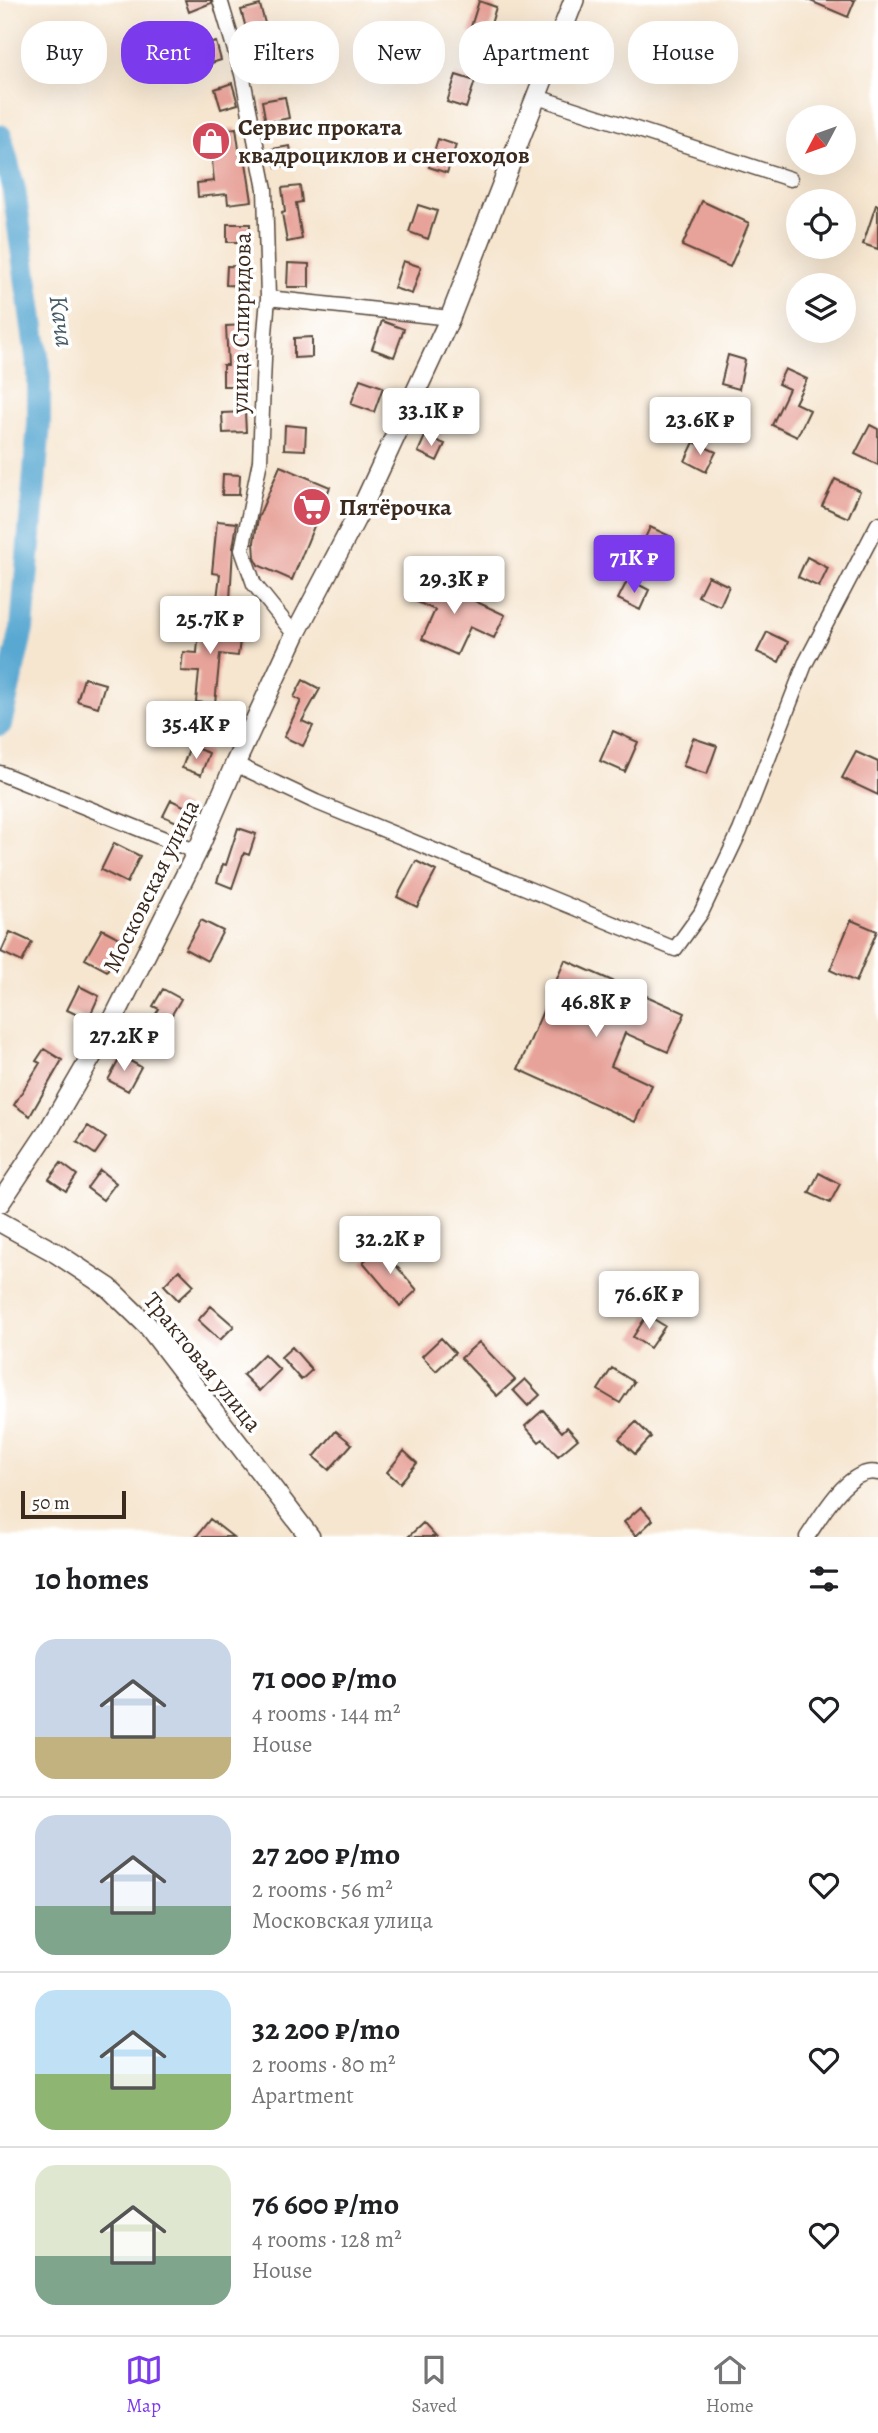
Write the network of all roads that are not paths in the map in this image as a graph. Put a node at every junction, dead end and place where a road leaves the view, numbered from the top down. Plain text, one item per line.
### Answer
1 (220, 0) edge
2 (574, 0) edge
3 (537, 97) junction
4 (790, 179) dead end
5 (268, 298) junction
6 (450, 318) junction
7 (878, 524) edge
8 (295, 635) junction
9 (235, 764) junction
10 (1, 774) edge
11 (197, 852) junction
12 (0, 1203) edge
13 (0, 1222) edge
14 (878, 1473) edge
15 (310, 1537) edge
16 (807, 1537) edge

1 - 5 street, улица Спиридова
2 - 3 street, Московская улица
3 - 4 street
3 - 6 street, Московская улица
5 - 6 street
5 - 8 street, улица Спиридова
6 - 8 street, Московская улица
7 - 9 street
8 - 9 street, Московская улица
9 - 11 street, Московская улица
10 - 11 street
11 - 12 street, Московская улица
13 - 15 street, Трактовая улица
14 - 16 street

